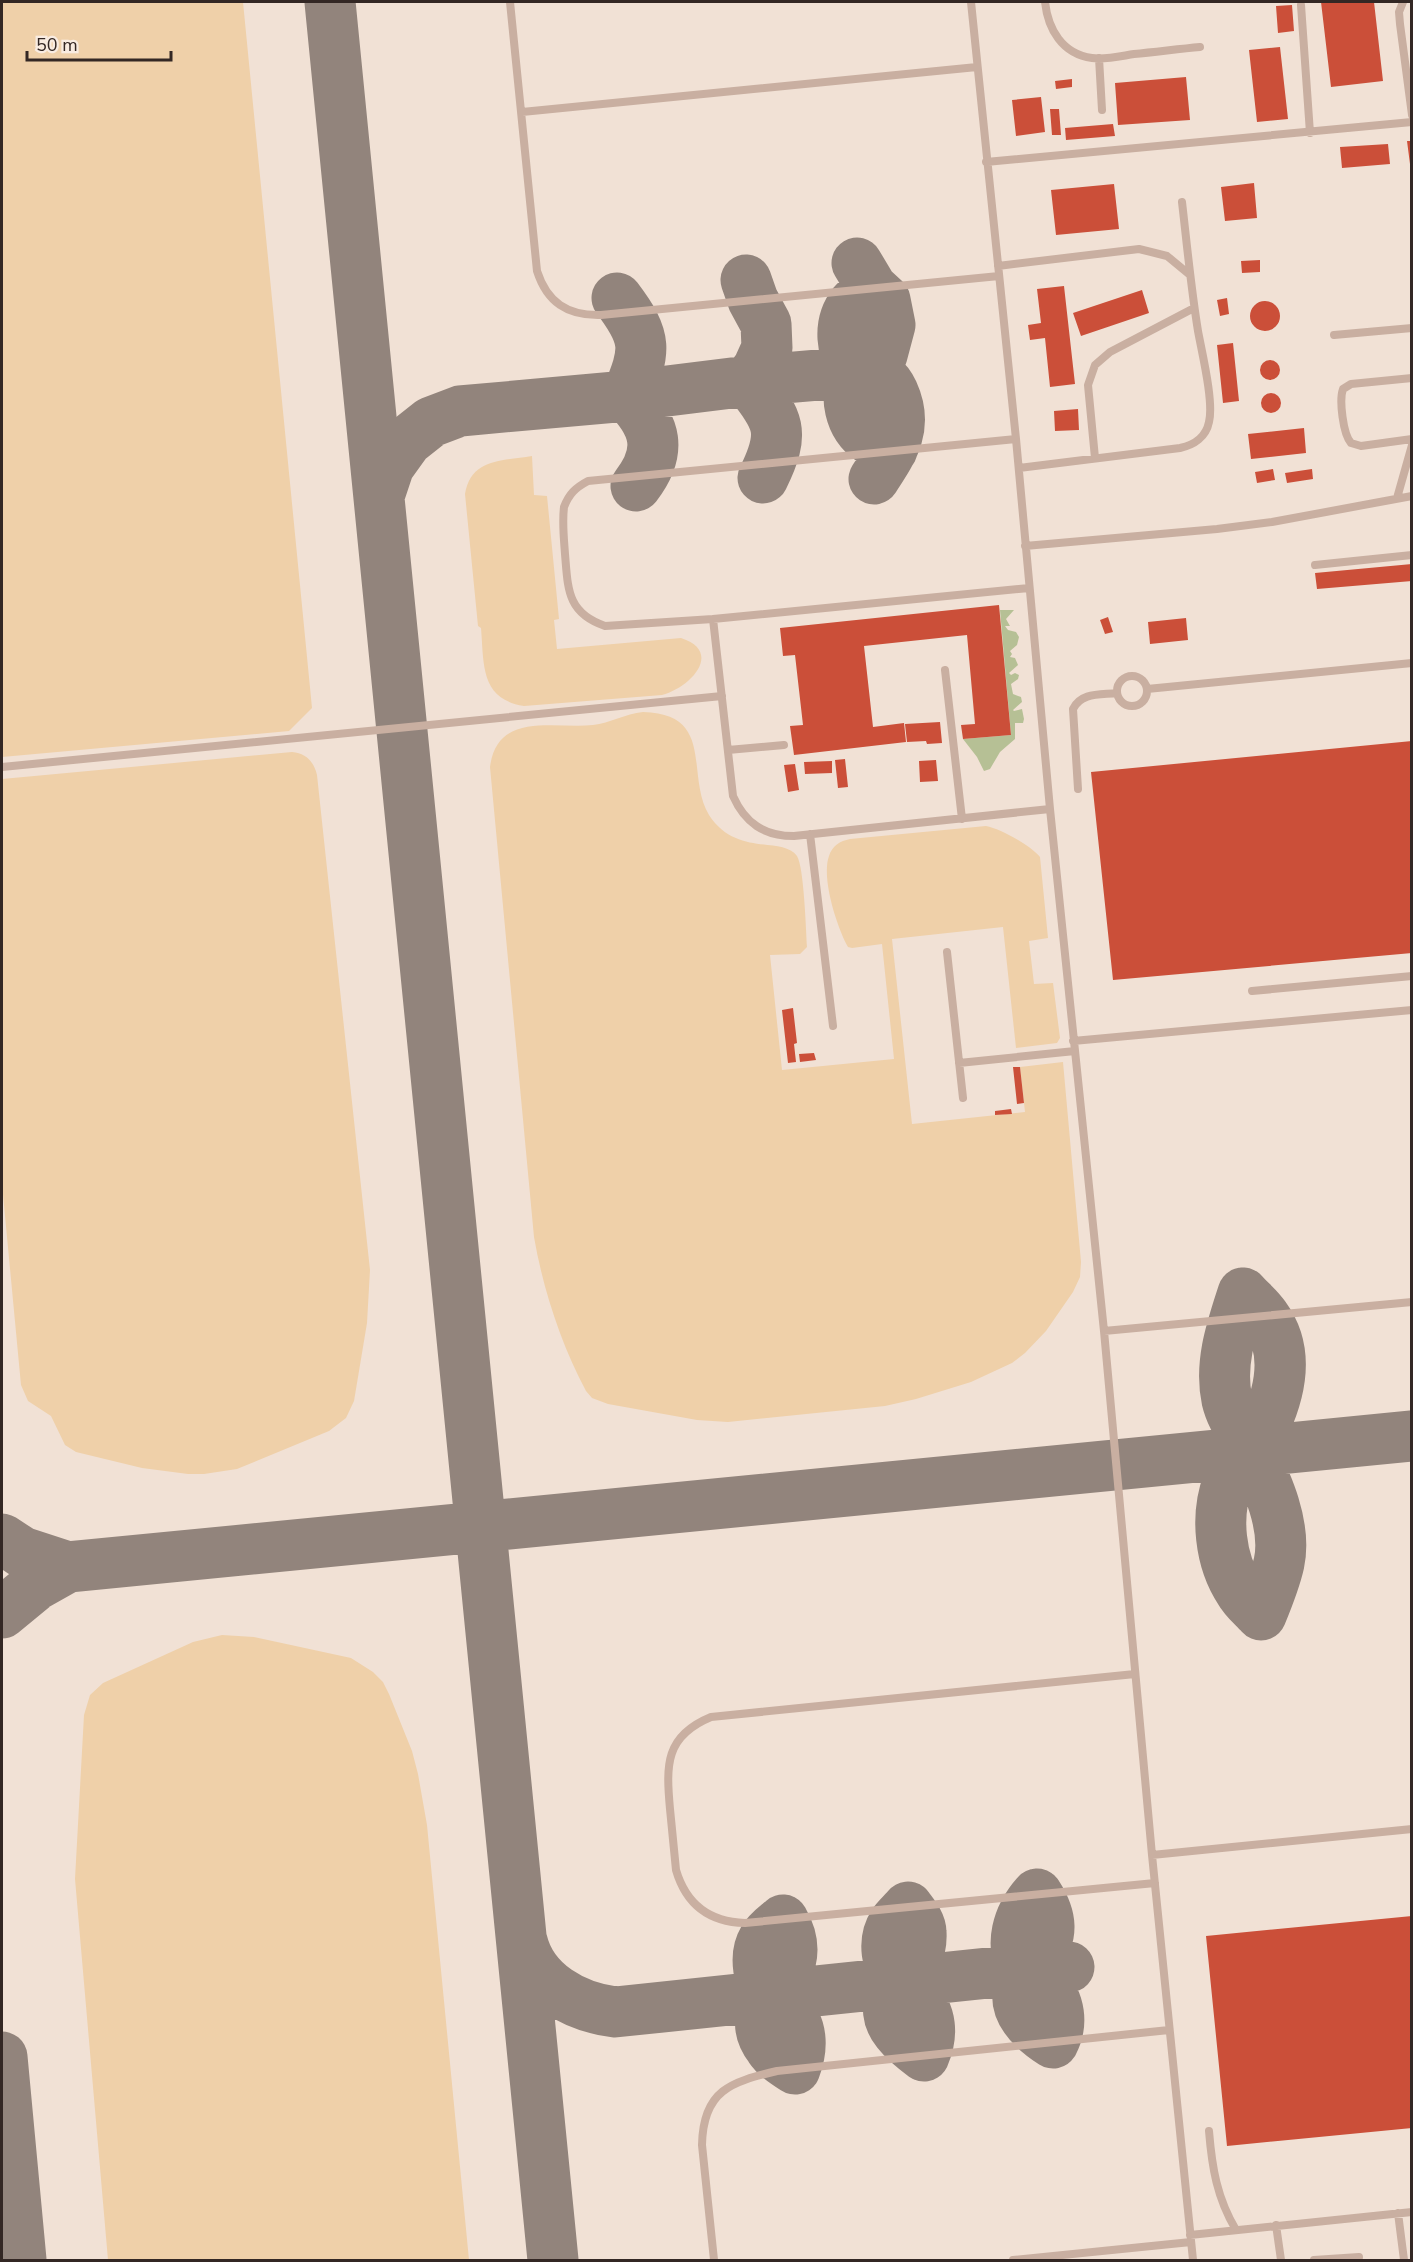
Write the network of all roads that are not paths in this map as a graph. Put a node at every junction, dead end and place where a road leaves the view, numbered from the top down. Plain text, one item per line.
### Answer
1 (510, 2) edge
2 (971, 2) edge
3 (1046, 2) edge
4 (1404, 2) edge
5 (1302, 5) dead end
6 (1200, 47) dead end
7 (1099, 58) junction
8 (977, 67) junction
9 (1102, 110) dead end
10 (522, 112) junction
11 (1412, 115) edge
12 (1412, 122) edge
13 (1310, 133) junction
14 (986, 162) junction
15 (1182, 202) dead end
16 (998, 266) junction
17 (1190, 275) junction
18 (999, 276) junction
19 (1194, 308) junction
20 (1412, 328) edge
21 (1334, 335) dead end
22 (1412, 378) edge
23 (1016, 439) junction
24 (1412, 439) edge
25 (1412, 445) edge
26 (1095, 458) junction
27 (1018, 468) junction
28 (1412, 496) edge
29 (1397, 498) junction
30 (1025, 546) junction
31 (1412, 555) edge
32 (1316, 565) dead end
33 (1029, 588) junction
34 (713, 619) junction
35 (1412, 663) edge
36 (945, 670) dead end
37 (1147, 689) junction
38 (1117, 693) junction
39 (722, 696) junction
40 (784, 745) dead end
41 (728, 750) junction
42 (2, 767) edge
43 (1078, 789) dead end
44 (1050, 809) junction
45 (962, 819) junction
46 (810, 834) junction
47 (947, 952) dead end
48 (1412, 976) edge
49 (1252, 991) dead end
50 (1412, 1010) edge
51 (833, 1026) dead end
52 (1073, 1041) junction
53 (1075, 1051) junction
54 (959, 1063) junction
55 (963, 1098) dead end
56 (1412, 1302) edge
57 (1104, 1331) junction
58 (1135, 1674) junction
59 (1412, 1829) edge
60 (1152, 1855) junction
61 (1155, 1883) junction
62 (1170, 2030) junction
63 (1209, 2131) dead end
64 (1412, 2212) edge
65 (1398, 2213) junction
66 (1276, 2225) junction
67 (1236, 2230) junction
68 (1191, 2239) junction
69 (1359, 2257) dead end
70 (714, 2260) edge
71 (1013, 2260) edge
72 (1193, 2260) edge
73 (1281, 2260) edge
74 (1314, 2260) edge
75 (1404, 2260) edge

1 - 10 lane
2 - 8 lane
3 - 7 lane
4 - 11 lane
5 - 13 lane
6 - 7 lane
7 - 9 lane
8 - 10 lane
8 - 14 lane
10 - 18 lane
12 - 13 lane
13 - 14 lane
14 - 16 lane
15 - 17 lane
16 - 17 lane
16 - 18 lane
17 - 19 lane
18 - 23 lane
19 - 26 lane
19 - 26 lane
20 - 21 lane
22 - 24 lane
23 - 27 lane
23 - 34 lane
25 - 29 lane
26 - 27 lane
27 - 30 lane
28 - 29 lane
29 - 30 lane
30 - 33 lane
31 - 32 lane
33 - 34 lane
33 - 44 lane
34 - 39 lane
35 - 37 lane
36 - 45 lane
37 - 38 lane
37 - 38 lane
38 - 43 lane
39 - 41 lane
39 - 42 lane
40 - 41 lane
41 - 46 lane
44 - 45 lane
44 - 52 lane
45 - 46 lane
46 - 51 lane
47 - 54 lane
48 - 49 lane
50 - 52 lane
52 - 53 lane
53 - 54 lane
53 - 57 lane
54 - 55 lane
56 - 57 lane
57 - 58 lane
58 - 60 lane
58 - 61 lane
59 - 60 lane
60 - 61 lane
61 - 62 lane
62 - 68 lane
62 - 70 lane
63 - 67 lane
64 - 65 lane
65 - 66 lane
65 - 75 lane
66 - 67 lane
66 - 73 lane
67 - 68 lane
68 - 71 lane
68 - 72 lane
69 - 74 lane

